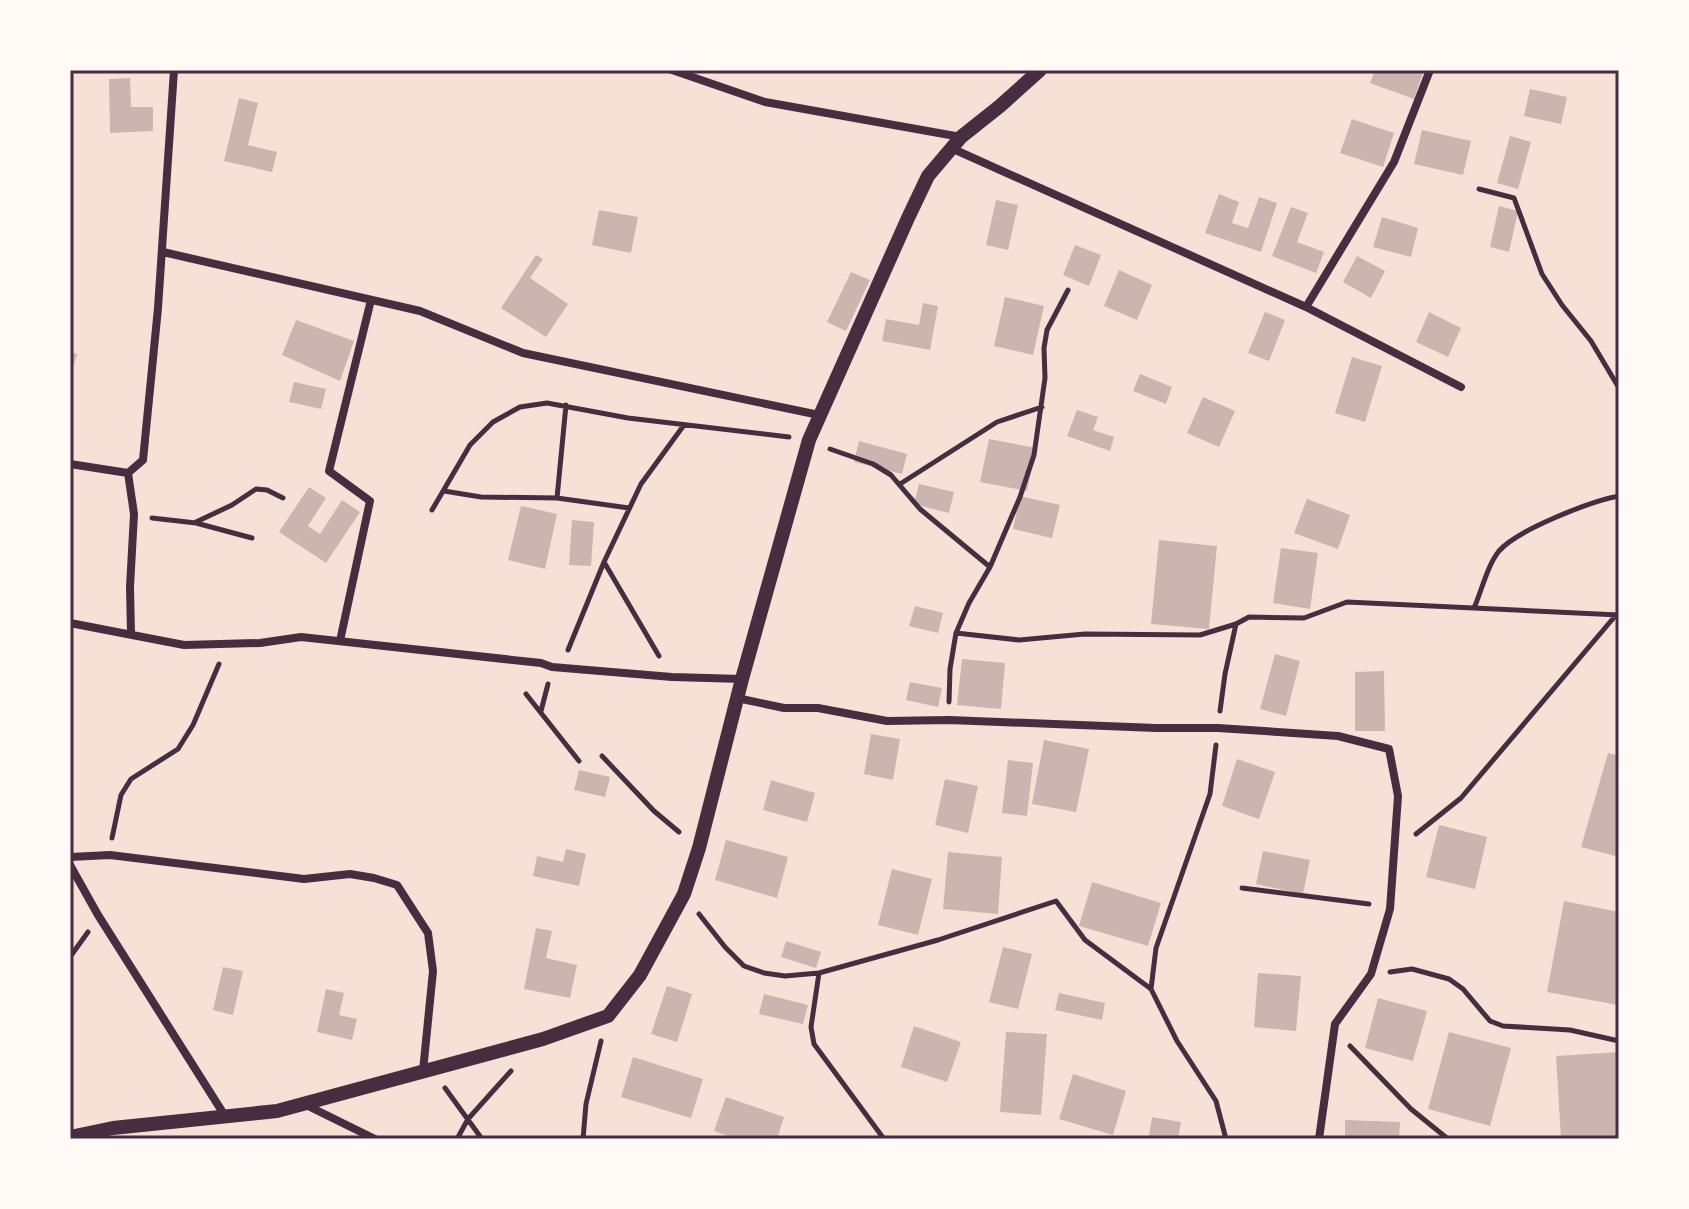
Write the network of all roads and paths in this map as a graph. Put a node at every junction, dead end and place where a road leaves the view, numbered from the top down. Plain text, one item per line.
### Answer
1 (174, 70) edge
2 (672, 70) edge
3 (1040, 70) edge
4 (1430, 70) edge
5 (956, 143) junction
6 (1479, 189) dead end
7 (163, 252) junction
8 (1068, 290) dead end
9 (371, 300) junction
10 (1306, 307) junction
11 (1461, 387) dead end
12 (1619, 388) edge
13 (566, 405) junction
14 (1042, 407) junction
15 (819, 415) junction
16 (684, 424) junction
17 (809, 440) junction
18 (70, 464) edge
19 (128, 473) junction
20 (900, 484) junction
21 (443, 491) junction
22 (1619, 496) edge
23 (283, 498) dead end
24 (557, 498) junction
25 (629, 508) junction
26 (432, 510) dead end
27 (134, 514) junction
28 (196, 523) junction
29 (252, 538) dead end
30 (604, 562) junction
31 (990, 567) junction
32 (1474, 608) junction
33 (1618, 615) edge
34 (70, 623) edge
35 (1236, 624) junction
36 (956, 633) junction
37 (131, 634) junction
38 (340, 641) junction
39 (227, 643) junction
40 (561, 668) junction
41 (672, 677) junction
42 (742, 679) junction
43 (526, 694) dead end
44 (737, 698) junction
45 (949, 720) junction
46 (1218, 728) junction
47 (602, 756) dead end
48 (579, 761) dead end
49 (699, 848) junction
50 (1395, 848) junction
51 (110, 855) junction
52 (70, 857) edge
53 (70, 865) edge
54 (1242, 888) dead end
55 (1372, 891) dead end
56 (684, 894) junction
57 (1369, 904) junction
58 (98, 915) junction
59 (1366, 918) dead end
60 (70, 957) edge
61 (819, 973) junction
62 (1371, 974) junction
63 (1151, 989) junction
64 (608, 1016) junction
65 (1619, 1041) edge
66 (1345, 1058) dead end
67 (427, 1070) junction
68 (512, 1071) dead end
69 (303, 1103) junction
70 (225, 1116) junction
71 (468, 1119) junction
72 (70, 1137) edge
73 (375, 1139) edge
74 (457, 1139) edge
75 (482, 1139) edge
76 (583, 1139) edge
77 (884, 1139) edge
78 (1226, 1139) edge
79 (1319, 1139) edge
80 (1448, 1139) edge

1 - 7 street
2 - 5 street
3 - 5 street
4 - 10 street
5 - 10 street
5 - 15 street
6 - 12 path
7 - 9 street
7 - 19 street
8 - 14 path
9 - 15 street
9 - 38 street
10 - 11 street
13 - 16 path
13 - 21 path
13 - 24 path
14 - 20 path
14 - 31 path
15 - 17 street
16 - 17 path
16 - 25 path
17 - 20 path
17 - 42 street
18 - 19 street
19 - 27 street
20 - 31 path
21 - 24 path
21 - 26 path
22 - 32 path
23 - 28 path
24 - 25 path
25 - 30 path
27 - 28 path
27 - 37 street
28 - 29 path
30 - 40 path
30 - 41 path
31 - 36 path
32 - 33 path
32 - 35 path
33 - 50 path
34 - 37 street
35 - 36 path
35 - 46 path
36 - 45 path
37 - 39 street
38 - 39 street
38 - 40 street
39 - 51 path
40 - 41 street
41 - 42 street
42 - 44 street
43 - 48 path
44 - 45 street
44 - 49 street
45 - 46 street
46 - 50 street
46 - 63 path
47 - 49 path
49 - 56 street
50 - 62 street
51 - 52 street
51 - 67 street
53 - 58 street
54 - 57 path
55 - 57 path
56 - 61 path
56 - 64 street
57 - 59 path
58 - 60 path
58 - 70 street
61 - 63 path
61 - 77 path
62 - 65 path
62 - 79 street
63 - 78 path
64 - 67 street
64 - 76 path
66 - 80 path
67 - 69 street
67 - 71 path
68 - 71 path
69 - 70 street
69 - 73 street
70 - 72 street
71 - 74 path
71 - 75 path

